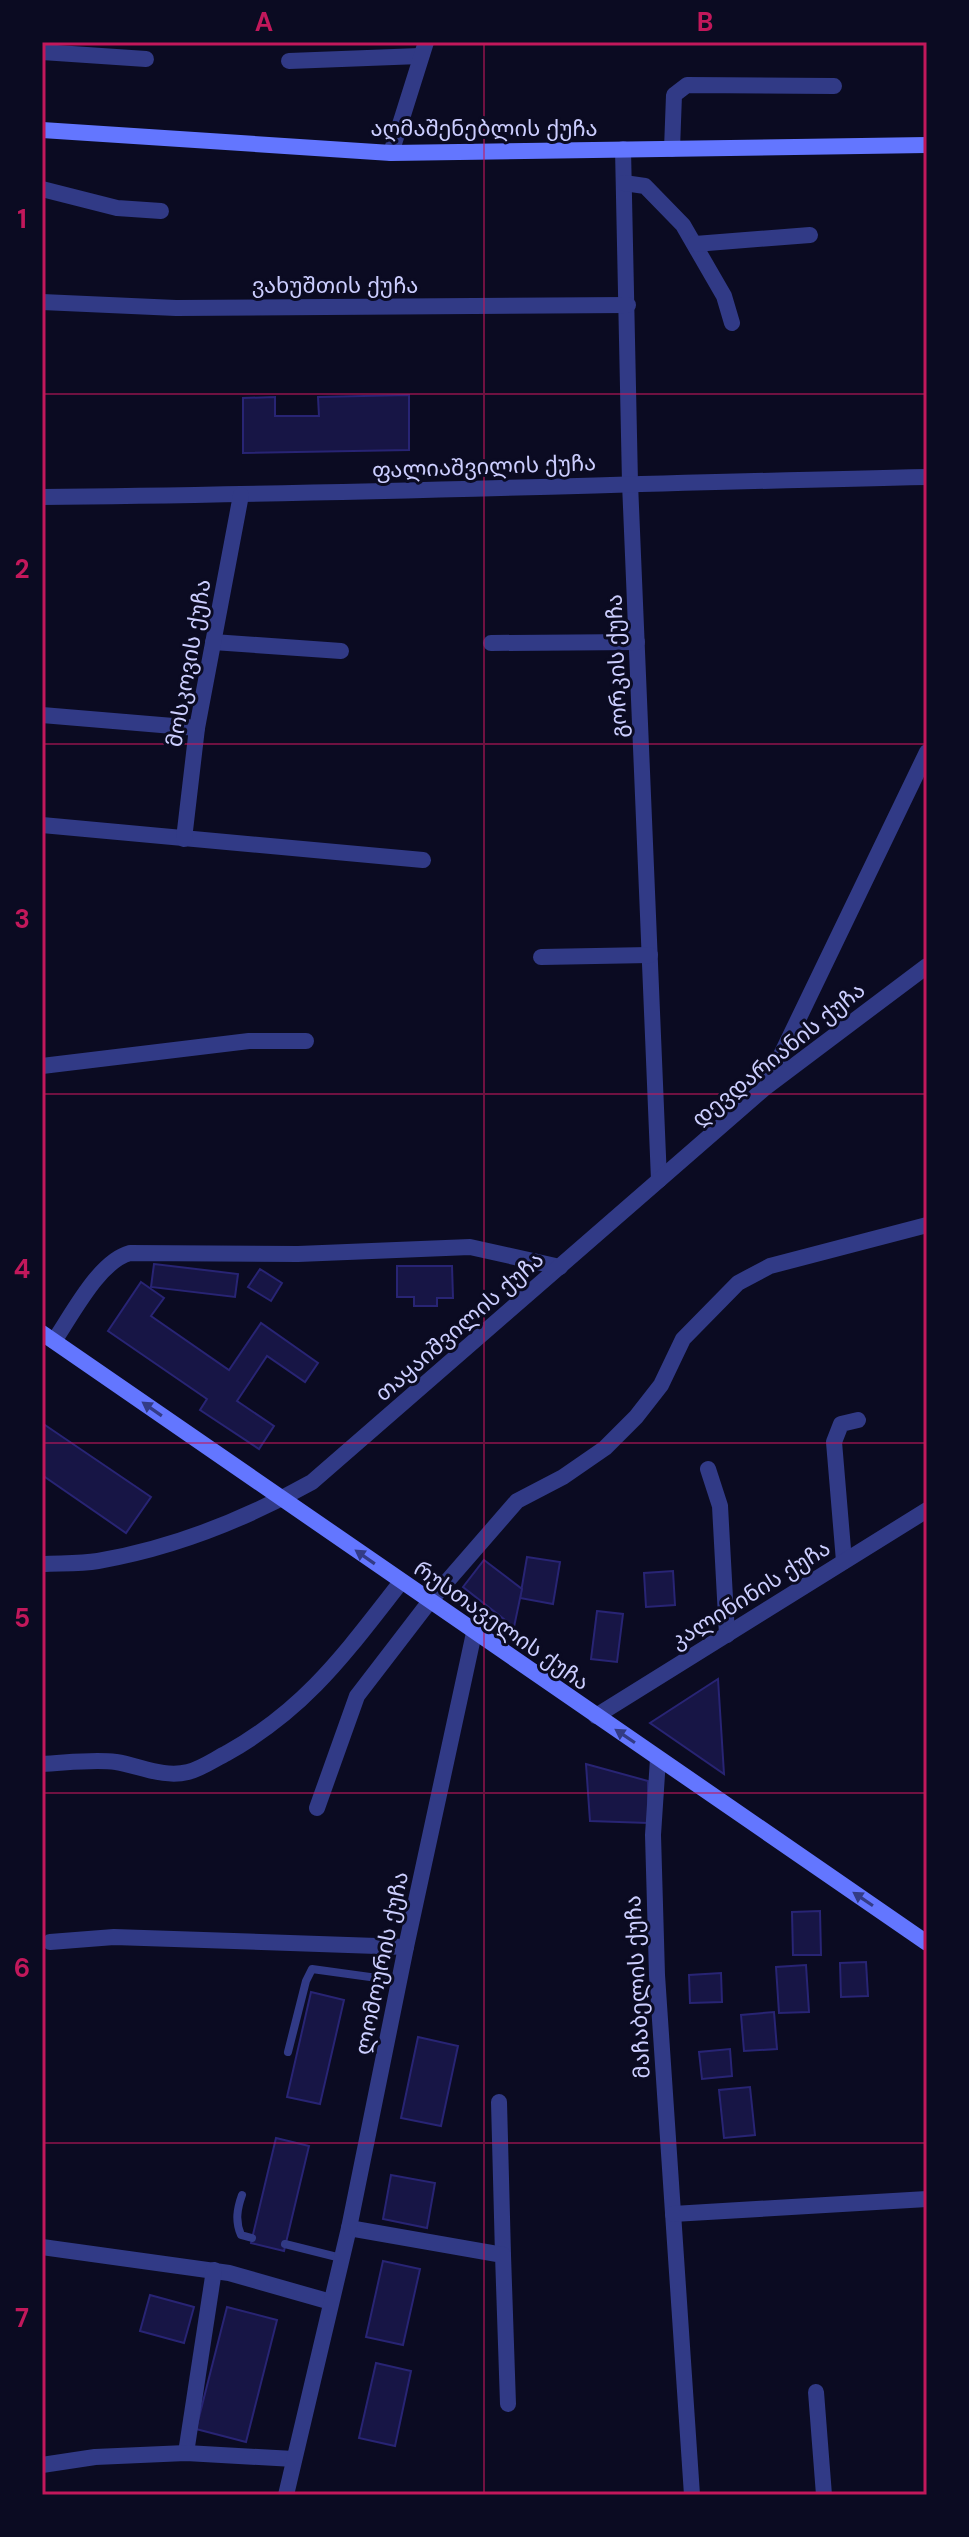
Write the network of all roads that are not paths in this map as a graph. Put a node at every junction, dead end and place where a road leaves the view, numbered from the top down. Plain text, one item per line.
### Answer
1 (423, 49) edge
2 (42, 52) edge
3 (146, 59) dead end
4 (289, 61) dead end
5 (834, 86) dead end
6 (42, 130) edge
7 (927, 145) edge
8 (623, 149) junction
9 (672, 149) junction
10 (391, 153) junction
11 (624, 183) junction
12 (42, 189) edge
13 (161, 211) dead end
14 (810, 235) dead end
15 (695, 244) junction
16 (42, 302) edge
17 (628, 305) junction
18 (732, 323) dead end
19 (927, 477) edge
20 (630, 483) junction
21 (241, 495) junction
22 (42, 497) edge
23 (213, 642) junction
24 (637, 642) junction
25 (491, 643) dead end
26 (341, 651) dead end
27 (42, 715) edge
28 (197, 728) junction
29 (927, 752) edge
30 (42, 825) edge
31 (184, 839) junction
32 (423, 860) dead end
33 (650, 955) junction
34 (541, 957) dead end
35 (927, 966) edge
36 (306, 1041) dead end
37 (42, 1066) edge
38 (766, 1087) junction
39 (659, 1180) junction
40 (927, 1225) edge
41 (560, 1267) junction
42 (48, 1337) edge
43 (858, 1420) dead end
44 (708, 1469) dead end
45 (282, 1499) junction
46 (927, 1510) edge
47 (844, 1561) junction
48 (42, 1564) edge
49 (401, 1582) junction
50 (430, 1601) junction
51 (474, 1633) junction
52 (727, 1635) junction
53 (596, 1716) junction
54 (658, 1759) junction
55 (42, 1764) edge
56 (317, 1808) dead end
57 (50, 1942) dead end
58 (927, 1943) edge
59 (406, 1947) junction
60 (399, 1981) junction
61 (288, 2052) dead end
62 (499, 2102) dead end
63 (242, 2195) dead end
64 (927, 2199) edge
65 (673, 2214) junction
66 (349, 2228) junction
67 (252, 2238) dead end
68 (285, 2244) dead end
69 (42, 2247) edge
70 (503, 2255) junction
71 (342, 2258) junction
72 (214, 2270) junction
73 (331, 2302) junction
74 (816, 2392) dead end
75 (508, 2404) dead end
76 (186, 2453) junction
77 (294, 2459) junction
78 (42, 2465) edge
79 (286, 2495) edge
80 (692, 2495) edge
81 (824, 2495) edge

1 - 4 street
1 - 10 street
2 - 3 street
5 - 9 street
6 - 10 main road, აღმაშენებლის ქუჩა
7 - 9 main road, აღმაშენებლის ქუჩა
8 - 9 main road, აღმაშენებლის ქუჩა
8 - 10 main road, აღმაშენებლის ქუჩა
8 - 11 street, გორკის ქუჩა
11 - 15 street
11 - 17 street, გორკის ქუჩა
12 - 13 street
14 - 15 street
15 - 18 street
16 - 17 street, ვახუშთის ქუჩა
17 - 20 street, გორკის ქუჩა
19 - 20 street, ფალიაშვილის ქუჩა
20 - 21 street, ფალიაშვილის ქუჩა
20 - 24 street, გორკის ქუჩა
21 - 22 street, ფალიაშვილის ქუჩა
21 - 23 street, მოსკოვის ქუჩა
23 - 26 street
23 - 28 street, მოსკოვის ქუჩა
24 - 25 street
24 - 33 street, გორკის ქუჩა
27 - 28 street
28 - 31 street, მოსკოვის ქუჩა
29 - 38 street
30 - 31 street
31 - 32 street
33 - 34 street
33 - 39 street, გორკის ქუჩა
35 - 38 street, დევდარიანის ქუჩა
36 - 37 street
38 - 39 street, დევდარიანის ქუჩა
39 - 41 street, თაყაიშვილის ქუჩა
40 - 50 street
41 - 42 street, რუსთაველის ქუჩა
41 - 45 street, თაყაიშვილის ქუჩა
45 -> 42 main road, რუსთაველის ქუჩა
43 - 47 street
44 - 52 street
45 - 48 street, თაყაიშვილის ქუჩა
49 -> 45 main road, რუსთაველის ქუჩა
46 - 47 street, კალინინის ქუჩა
47 - 52 street, კალინინის ქუჩა
49 - 50 main road, რუსთაველის ქუჩა
49 - 55 street
50 - 51 main road, რუსთაველის ქუჩა
50 - 56 street
51 - 53 main road, რუსთაველის ქუჩა
51 - 59 street, ლომოურის ქუჩა
52 - 53 street, კალინინის ქუჩა
54 -> 53 main road, რუსთაველის ქუჩა
58 -> 54 main road, რუსთაველის ქუჩა
54 - 65 street, მაჩაბელის ქუჩა
57 - 59 street
59 - 60 street, ლომოურის ქუჩა
60 - 61 lane
60 - 66 street, ლომოურის ქუჩა
62 - 70 street
63 - 67 lane
64 - 65 street
65 - 80 street, მაჩაბელის ქუჩა
66 - 70 street
66 - 71 street, ლომოურის ქუჩა
68 - 71 lane
69 - 72 street
70 - 75 street
71 - 73 street, ლომოურის ქუჩა
72 - 73 street
72 - 76 street
73 - 77 street, ლომოურის ქუჩა
74 - 81 street
76 - 77 street
76 - 78 street
77 - 79 street, ლომოურის ქუჩა

